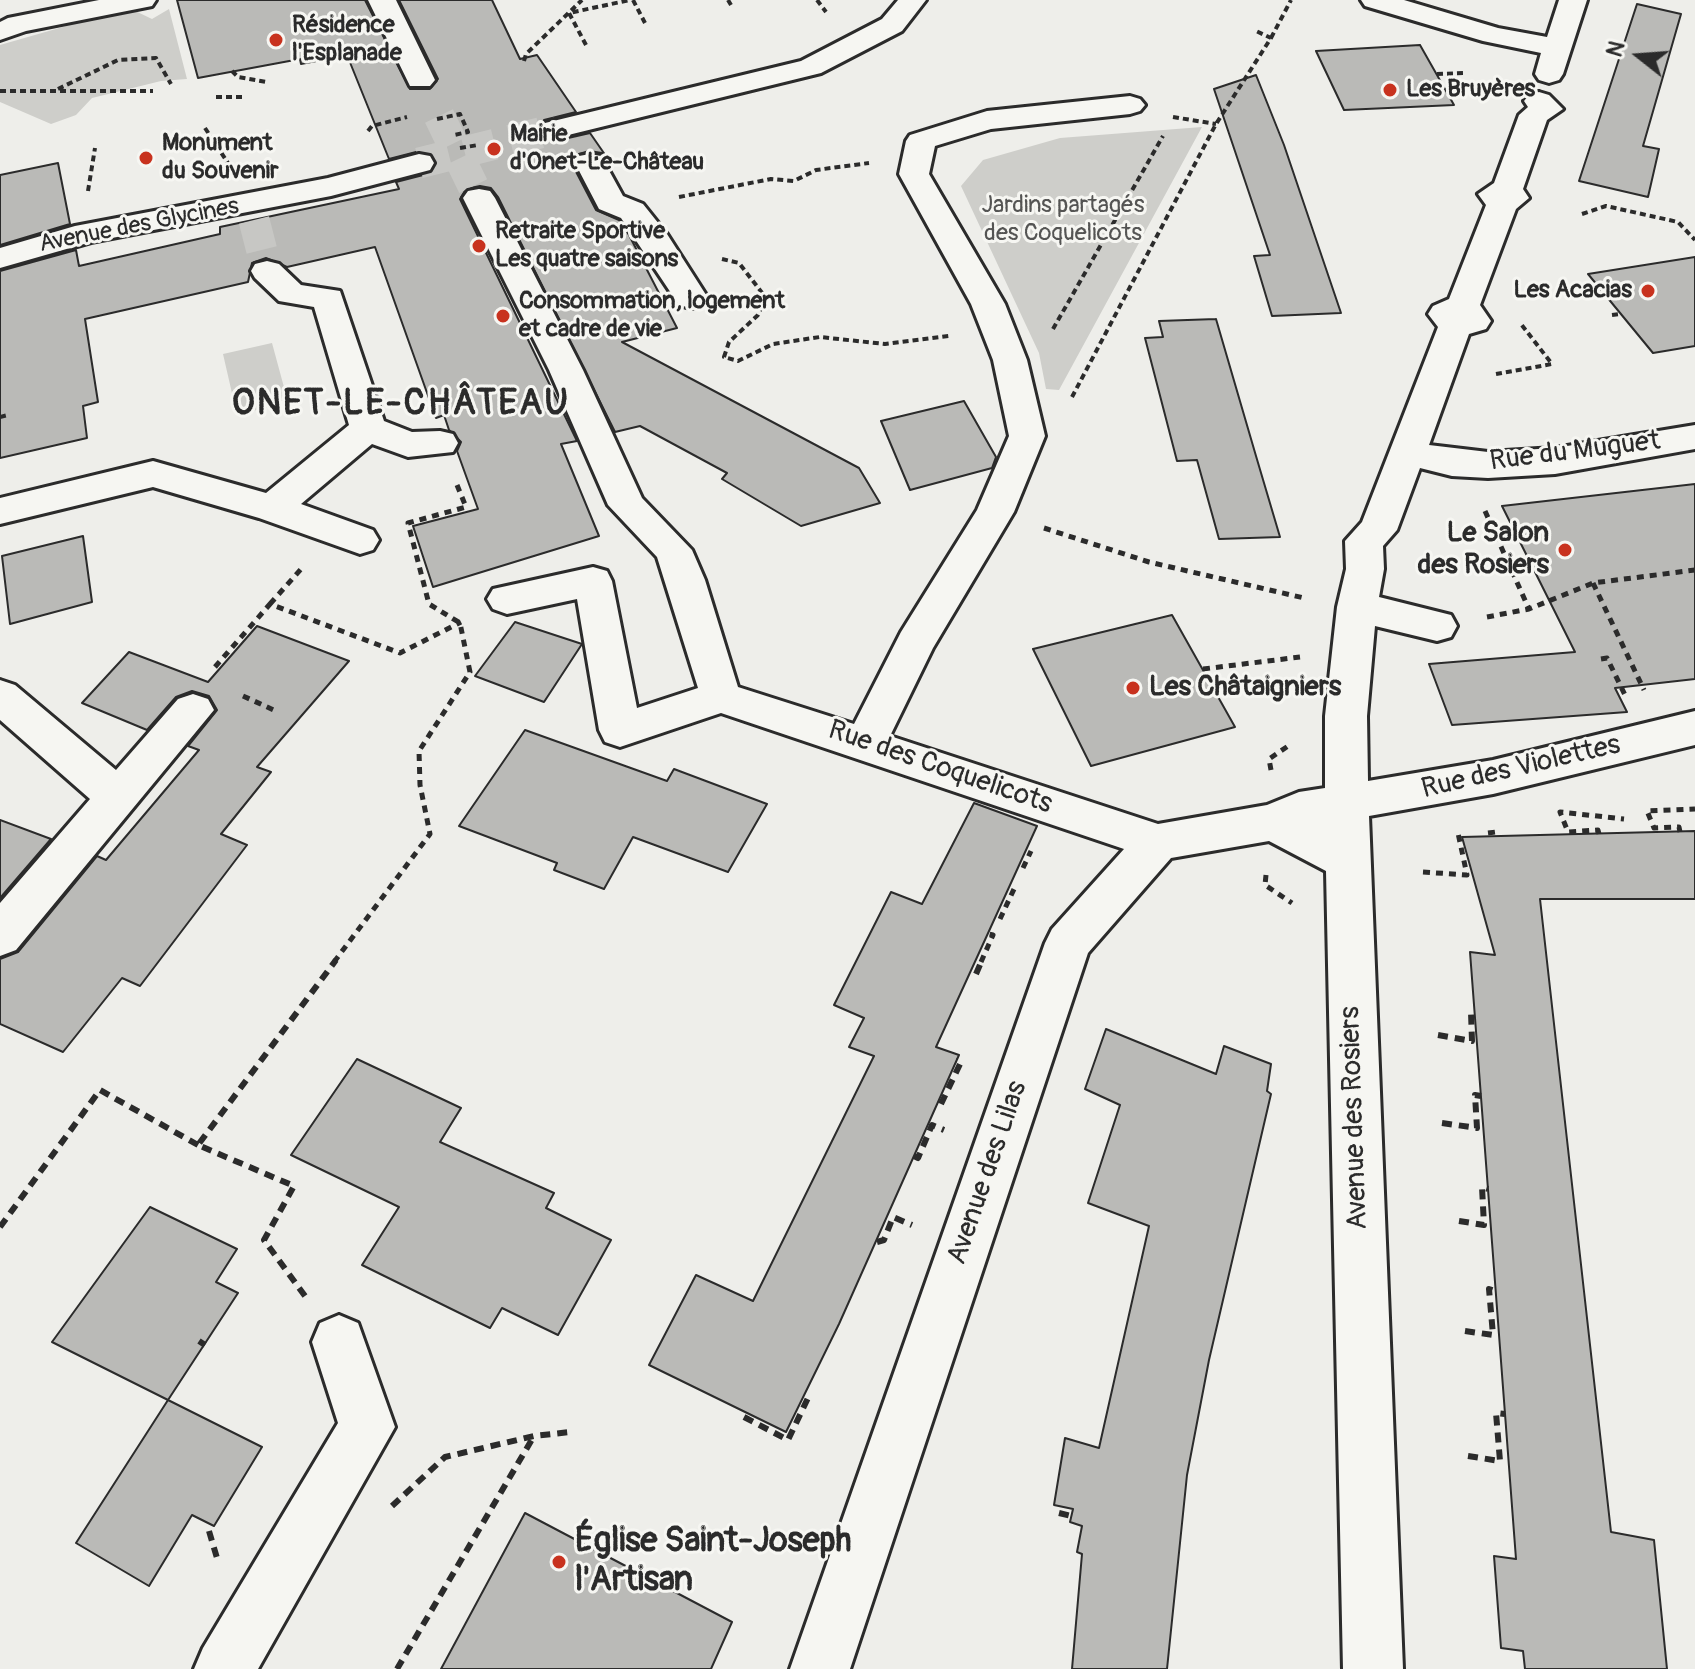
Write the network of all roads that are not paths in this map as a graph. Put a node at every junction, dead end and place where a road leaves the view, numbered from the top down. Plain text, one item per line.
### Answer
1 (142, 0) edge
2 (382, 0) edge
3 (912, 0) edge
4 (1375, 0) edge
5 (1573, 0) edge
6 (0, 32) edge
7 (1557, 48) junction
8 (420, 80) tunnel mouth
9 (1130, 105) road end
10 (419, 163) tunnel mouth
11 (479, 198) tunnel mouth
12 (0, 258) edge
13 (267, 271) tunnel mouth
14 (691, 298) dead end
15 (368, 428) junction
16 (1695, 437) edge
17 (440, 443) dead end
18 (1408, 452) junction
19 (272, 508) junction
20 (0, 511) edge
21 (360, 540) dead end
22 (1361, 588) junction
23 (507, 599) road end
24 (1437, 626) dead end
25 (0, 696) edge
26 (721, 697) junction
27 (193, 710) road end
28 (1695, 728) edge
29 (866, 742) junction
30 (118, 797) junction
31 (1346, 805) junction
32 (1273, 822) junction
33 (1158, 842) junction
34 (1347, 861) junction
35 (0, 936) edge
36 (339, 1342) road end
37 (825, 1660) edge
38 (224, 1669) edge
39 (1373, 1669) edge

1 - 6 street
2 - 8 street
3 - 14 street
4 - 7 street
5 - 7 street, Avenue des Rosiers
7 - 18 street, Avenue des Rosiers
9 - 29 street
10 - 12 street, Avenue des Glycines
11 - 26 street
13 - 15 street
15 - 17 street
15 - 19 street
16 - 18 street, Rue du Muguet
18 - 22 street, Avenue des Rosiers
19 - 20 street
19 - 21 street
22 - 24 street
22 - 31 street, Avenue des Rosiers
23 - 26 street
25 - 30 street
26 - 29 street, Rue des Coquelicots
27 - 30 street
28 - 31 street, Rue des Violettes
29 - 33 street, Rue des Coquelicots
30 - 35 street
31 - 32 street
31 - 34 street, Avenue des Rosiers
32 - 33 street
32 - 34 street
33 - 37 street, Avenue des Lilas
34 - 39 street, Avenue des Rosiers
36 - 38 street

